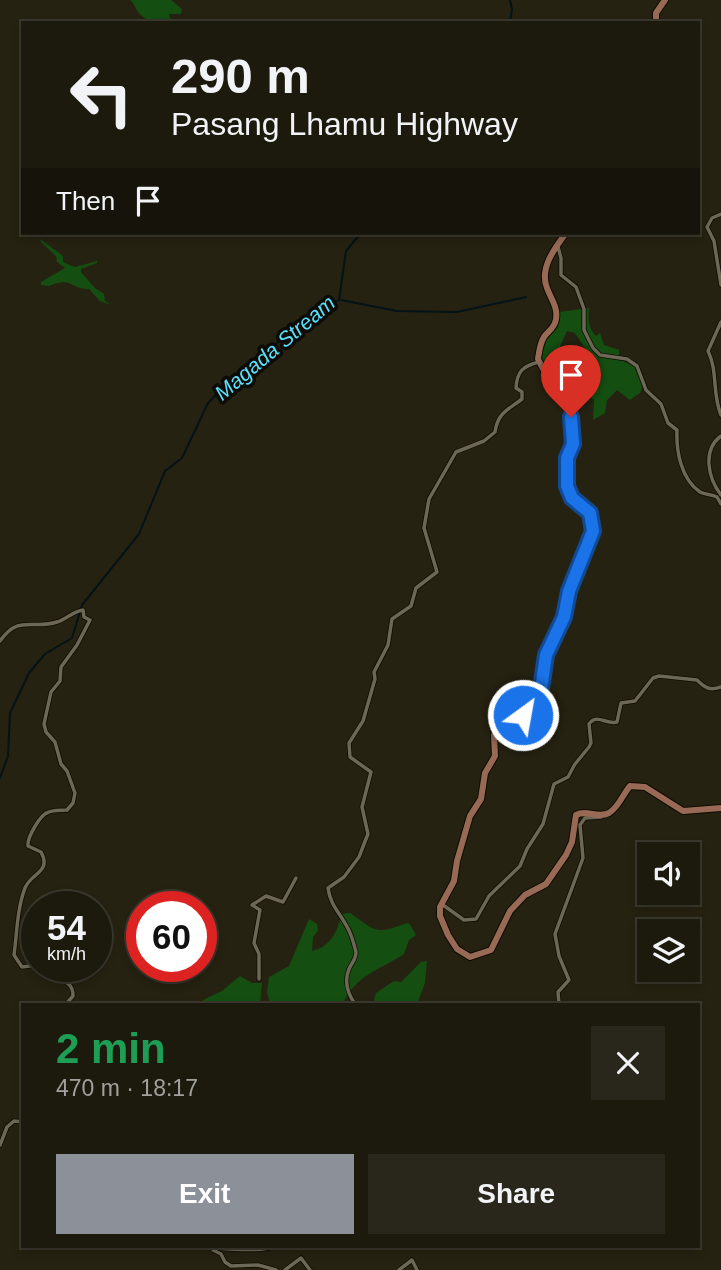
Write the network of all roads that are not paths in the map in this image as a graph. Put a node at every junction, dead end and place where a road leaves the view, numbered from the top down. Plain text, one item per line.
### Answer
1 (665, 0) edge
2 (656, 21) edge
3 (721, 214) edge
4 (565, 235) edge
5 (558, 244) junction
6 (721, 285) edge
7 (721, 322) edge
8 (539, 362) junction
9 (721, 415) edge
10 (721, 436) edge
11 (721, 495) edge
12 (721, 504) edge
13 (0, 641) edge
14 (721, 687) edge
15 (721, 808) edge
16 (603, 815) junction
17 (296, 878) dead end
18 (24, 891) edge
19 (441, 903) junction
20 (21, 905) edge
21 (21, 966) edge
22 (260, 979) dead end
23 (66, 982) edge
24 (67, 1003) edge
25 (354, 1003) edge
26 (559, 1003) edge
27 (21, 1122) edge
28 (0, 1146) edge
29 (214, 1248) edge
30 (241, 1248) edge
31 (270, 1248) edge
32 (276, 1270) edge
33 (285, 1270) edge
34 (310, 1270) edge
35 (399, 1270) edge
36 (417, 1270) edge

1 - 2 main road
3 - 6 street
4 - 5 main road
5 - 8 main road
5 - 12 street
7 - 9 street
8 - 19 main road
8 - 25 street
10 - 11 street
13 - 18 street
14 - 19 street
15 - 16 main road
16 - 19 main road
16 - 26 street
17 - 22 street
20 - 21 street
23 - 24 street
27 - 28 street
29 - 32 street
30 - 31 street
33 - 34 street
35 - 36 street

